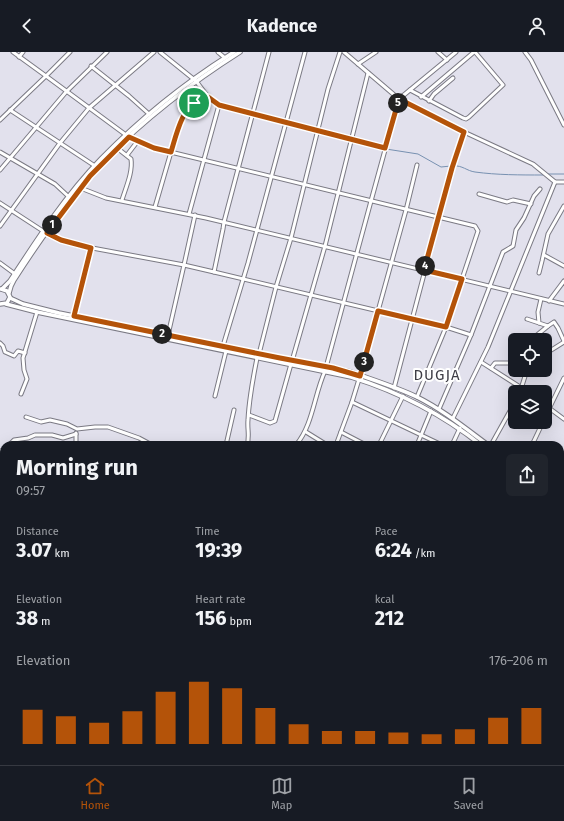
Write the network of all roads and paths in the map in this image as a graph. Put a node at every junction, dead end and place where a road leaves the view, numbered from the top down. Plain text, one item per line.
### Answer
1 (13, 52) edge
2 (23, 52) edge
3 (70, 52) edge
4 (107, 52) edge
5 (154, 52) edge
6 (160, 52) edge
7 (218, 52) edge
8 (234, 52) edge
9 (240, 52) edge
10 (269, 52) edge
11 (304, 52) edge
12 (340, 52) edge
13 (344, 52) edge
14 (376, 52) edge
15 (438, 52) edge
16 (456, 52) edge
17 (475, 52) edge
18 (525, 52) edge
19 (19, 57) junction
20 (224, 58) junction
21 (447, 60) junction
22 (358, 64) junction
23 (91, 66) junction
24 (368, 73) junction
25 (46, 76) junction
26 (453, 78) dead end
27 (194, 80) junction
28 (115, 86) junction
29 (410, 90) junction
30 (66, 92) junction
31 (208, 97) junction
32 (421, 97) junction
33 (399, 99) junction
34 (429, 101) junction
35 (219, 105) junction
36 (89, 108) junction
37 (10, 110) junction
38 (149, 114) junction
39 (253, 114) junction
40 (0, 120) edge
41 (286, 122) junction
42 (563, 122) edge
43 (37, 127) junction
44 (317, 130) junction
45 (464, 132) junction
46 (127, 136) junction
47 (351, 139) junction
48 (137, 142) junction
49 (60, 143) junction
50 (117, 148) junction
51 (385, 148) junction
52 (0, 152) edge
53 (171, 152) junction
54 (127, 155) junction
55 (10, 158) junction
56 (203, 160) junction
57 (417, 165) dead end
58 (95, 166) junction
59 (238, 168) junction
60 (0, 170) edge
61 (38, 174) junction
62 (270, 176) junction
63 (555, 182) junction
64 (564, 182) edge
65 (303, 184) junction
66 (79, 187) junction
67 (540, 189) dead end
68 (338, 193) junction
69 (479, 194) dead end
70 (69, 197) junction
71 (122, 200) junction
72 (370, 201) junction
73 (0, 204) edge
74 (531, 204) junction
75 (564, 206) edge
76 (155, 207) junction
77 (12, 210) junction
78 (406, 210) junction
79 (189, 214) junction
80 (195, 215) junction
81 (439, 218) junction
82 (224, 222) junction
83 (0, 226) edge
84 (256, 229) junction
85 (45, 232) junction
86 (291, 238) junction
87 (325, 246) junction
88 (91, 248) junction
89 (357, 254) junction
90 (544, 255) junction
91 (392, 262) junction
92 (0, 263) edge
93 (184, 265) junction
94 (564, 266) edge
95 (424, 270) junction
96 (214, 272) junction
97 (539, 273) dead end
98 (15, 274) junction
99 (243, 279) junction
100 (462, 279) junction
101 (564, 281) edge
102 (276, 287) junction
103 (490, 287) junction
104 (1, 289) edge
105 (511, 292) junction
106 (9, 293) junction
107 (312, 295) junction
108 (10, 298) junction
109 (541, 299) junction
110 (549, 301) junction
111 (344, 303) junction
112 (0, 304) edge
113 (6, 304) junction
114 (564, 304) edge
115 (378, 311) junction
116 (36, 312) junction
117 (74, 316) junction
118 (412, 319) junction
119 (527, 319) dead end
120 (539, 323) junction
121 (548, 326) junction
122 (446, 327) junction
123 (540, 333) edge
124 (157, 335) junction
125 (168, 335) junction
126 (471, 335) junction
127 (564, 341) edge
128 (0, 343) edge
129 (223, 346) junction
130 (552, 349) edge
131 (226, 351) junction
132 (25, 353) junction
133 (258, 356) junction
134 (292, 362) junction
135 (481, 362) junction
136 (508, 363) edge
137 (326, 367) junction
138 (491, 368) junction
139 (325, 371) junction
140 (359, 378) junction
141 (564, 378) edge
142 (517, 385) edge
143 (394, 388) junction
144 (21, 394) dead end
145 (215, 396) dead end
146 (403, 396) junction
147 (417, 397) junction
148 (352, 402) junction
149 (552, 402) edge
150 (439, 409) junction
151 (234, 410) dead end
152 (552, 410) edge
153 (431, 411) junction
154 (508, 414) edge
155 (249, 415) junction
156 (26, 417) dead end
157 (453, 418) junction
158 (564, 419) edge
159 (391, 420) junction
160 (460, 428) junction
161 (77, 429) junction
162 (540, 429) edge
163 (306, 432) junction
164 (341, 432) junction
165 (76, 434) junction
166 (422, 435) junction
167 (13, 441) edge
168 (76, 441) edge
169 (145, 441) edge
170 (227, 441) edge
171 (247, 441) edge
172 (299, 441) edge
173 (321, 441) edge
174 (338, 441) edge
175 (358, 441) edge
176 (381, 441) edge
177 (419, 441) edge
178 (434, 441) edge
179 (454, 441) edge
180 (476, 441) edge
181 (484, 441) edge
182 (491, 441) edge
183 (534, 441) edge

1 - 19 street
2 - 19 street
3 - 25 street
4 - 23 street
5 - 28 street
6 - 27 street
7 - 20 street
8 - 20 main road
9 - 27 main road
10 - 39 street
11 - 41 street
12 - 44 street
13 - 22 street
14 - 22 street
15 - 21 street
16 - 21 street
17 - 32 street
17 - 34 street
18 - 42 street
19 - 25 street
20 - 27 main road
21 - 29 street
22 - 24 street
23 - 28 street
23 - 30 street
24 - 33 street
24 - 47 street
25 - 30 street
25 - 37 street
26 - 34 street
27 - 31 street
27 - 38 main road
27 - 46 main road
28 - 36 street
28 - 38 street
29 - 32 street
29 - 33 street
30 - 36 street
30 - 43 street
31 - 35 street
31 - 53 street
32 - 34 street
33 - 45 street
33 - 51 street
35 - 39 street
35 - 56 street
36 - 46 street
36 - 49 street
37 - 40 street
37 - 43 street
38 - 46 main road
39 - 41 street
39 - 59 street
41 - 44 street
41 - 62 street
43 - 49 street
43 - 55 street
44 - 47 street
44 - 65 street
45 - 63 street
45 - 81 street
46 - 48 street
46 - 50 main road
46 - 58 main road
47 - 51 street
47 - 68 street
48 - 53 street
48 - 54 street
49 - 58 street
49 - 61 street
50 - 54 street
50 - 66 main road
51 - 72 street
52 - 55 street
53 - 56 street
53 - 76 street
54 - 71 street
55 - 60 street
55 - 61 street
56 - 59 street
56 - 79 street
57 - 78 street
58 - 66 main road
59 - 62 street
59 - 82 street
61 - 70 street
61 - 77 street
62 - 65 street
62 - 84 street
63 - 64 street
63 - 105 street
65 - 68 street
65 - 86 street
66 - 70 main road
66 - 71 street
66 - 85 main road
67 - 74 street
68 - 72 street
68 - 87 street
69 - 74 street
70 - 85 main road
71 - 76 street
72 - 78 street
72 - 89 street
73 - 77 street
74 - 103 street
75 - 90 street
76 - 79 street
77 - 83 street
77 - 85 street
78 - 81 street
78 - 91 street
79 - 80 street
80 - 82 street
80 - 93 street
81 - 95 street
81 - 100 street
82 - 84 street
82 - 96 street
84 - 86 street
84 - 99 street
85 - 88 street
85 - 98 main road
85 - 106 main road
86 - 87 street
86 - 102 street
87 - 89 street
87 - 107 street
88 - 93 street
88 - 117 street
89 - 91 street
89 - 111 street
90 - 94 street
90 - 97 street
91 - 95 street
91 - 115 street
92 - 98 street
93 - 96 street
93 - 125 street
95 - 100 street
95 - 118 street
96 - 99 street
98 - 104 main road
99 - 102 street
99 - 129 street
100 - 103 street
100 - 122 street
101 - 110 street
102 - 107 street
102 - 133 street
103 - 105 street
103 - 126 street
104 - 106 main road
105 - 109 street
105 - 135 street
106 - 108 main road
107 - 111 street
107 - 134 street
108 - 113 main road
108 - 117 main road
109 - 110 street
109 - 120 street
110 - 114 street
111 - 115 street
111 - 137 street
112 - 113 main road
113 - 116 main road
115 - 118 street
115 - 140 street
116 - 124 main road
116 - 132 street
117 - 124 main road
118 - 122 street
118 - 143 street
119 - 120 street
120 - 121 street
121 - 123 street
121 - 127 street
122 - 126 street
122 - 147 street
124 - 125 main road
124 - 131 main road
125 - 129 main road
126 - 150 street
127 - 130 street
128 - 132 street
129 - 133 main road
131 - 133 main road
131 - 145 street
132 - 144 street
133 - 134 main road
133 - 155 street
134 - 137 main road
134 - 139 main road
134 - 155 street
135 - 138 street
135 - 157 street
136 - 138 street
137 - 139 street
137 - 140 main road
138 - 142 street
139 - 140 main road
139 - 163 street
140 - 143 main road
140 - 146 main road
140 - 148 street
141 - 149 street
143 - 147 main road
146 - 153 main road
146 - 159 street
147 - 150 main road
148 - 159 street
148 - 164 street
150 - 157 main road
151 - 170 street
152 - 158 street
153 - 160 main road
153 - 166 street
154 - 182 street
155 - 171 street
156 - 161 street
157 - 181 main road
159 - 166 street
159 - 176 street
160 - 179 street
160 - 180 main road
161 - 165 street
161 - 169 street
162 - 183 street
163 - 172 street
163 - 173 street
164 - 174 street
164 - 175 street
165 - 167 street
165 - 168 street
166 - 177 street
166 - 178 street

